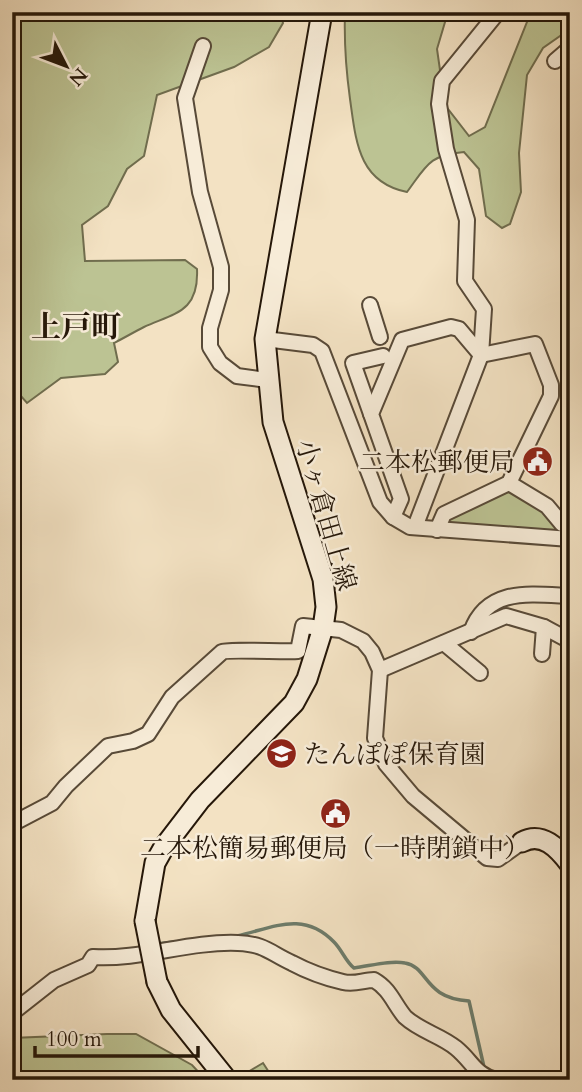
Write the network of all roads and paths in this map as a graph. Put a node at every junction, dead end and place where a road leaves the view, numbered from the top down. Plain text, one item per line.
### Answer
1 (322, 12) edge
2 (498, 12) edge
3 (203, 46) dead end
4 (570, 48) edge
5 (555, 61) dead end
6 (370, 305) dead end
7 (380, 337) dead end
8 (265, 339) junction
9 (481, 355) junction
10 (383, 356) dead end
11 (267, 380) junction
12 (371, 414) junction
13 (509, 483) junction
14 (393, 517) junction
15 (562, 524) dead end
16 (415, 527) junction
17 (437, 530) junction
18 (570, 539) edge
19 (570, 596) edge
20 (544, 627) junction
21 (323, 628) junction
22 (471, 632) junction
23 (570, 641) edge
24 (444, 643) junction
25 (542, 654) dead end
26 (380, 670) junction
27 (480, 673) dead end
28 (12, 824) edge
29 (522, 842) joint
30 (570, 863) edge
31 (12, 1013) edge
32 (491, 1079) edge
33 (227, 1080) edge

1 - 8 main road, 小ヶ倉田上線
2 - 9 street
3 - 11 street
4 - 5 street
6 - 7 street
8 - 11 main road, 小ヶ倉田上線
8 - 14 street
9 - 12 street
9 - 13 street
9 - 16 street
10 - 12 street
11 - 21 main road, 小ヶ倉田上線
12 - 14 street
13 - 15 street
13 - 17 street
14 - 16 street
16 - 17 street
17 - 18 street
19 - 22 street
20 - 22 street
20 - 23 street
20 - 25 street
21 - 26 street
21 - 28 street
21 - 33 main road, 小ヶ倉田上線, bridge
22 - 24 street
24 - 26 street
24 - 27 street
26 - 29 street
29 - 30 main road
31 - 32 street

